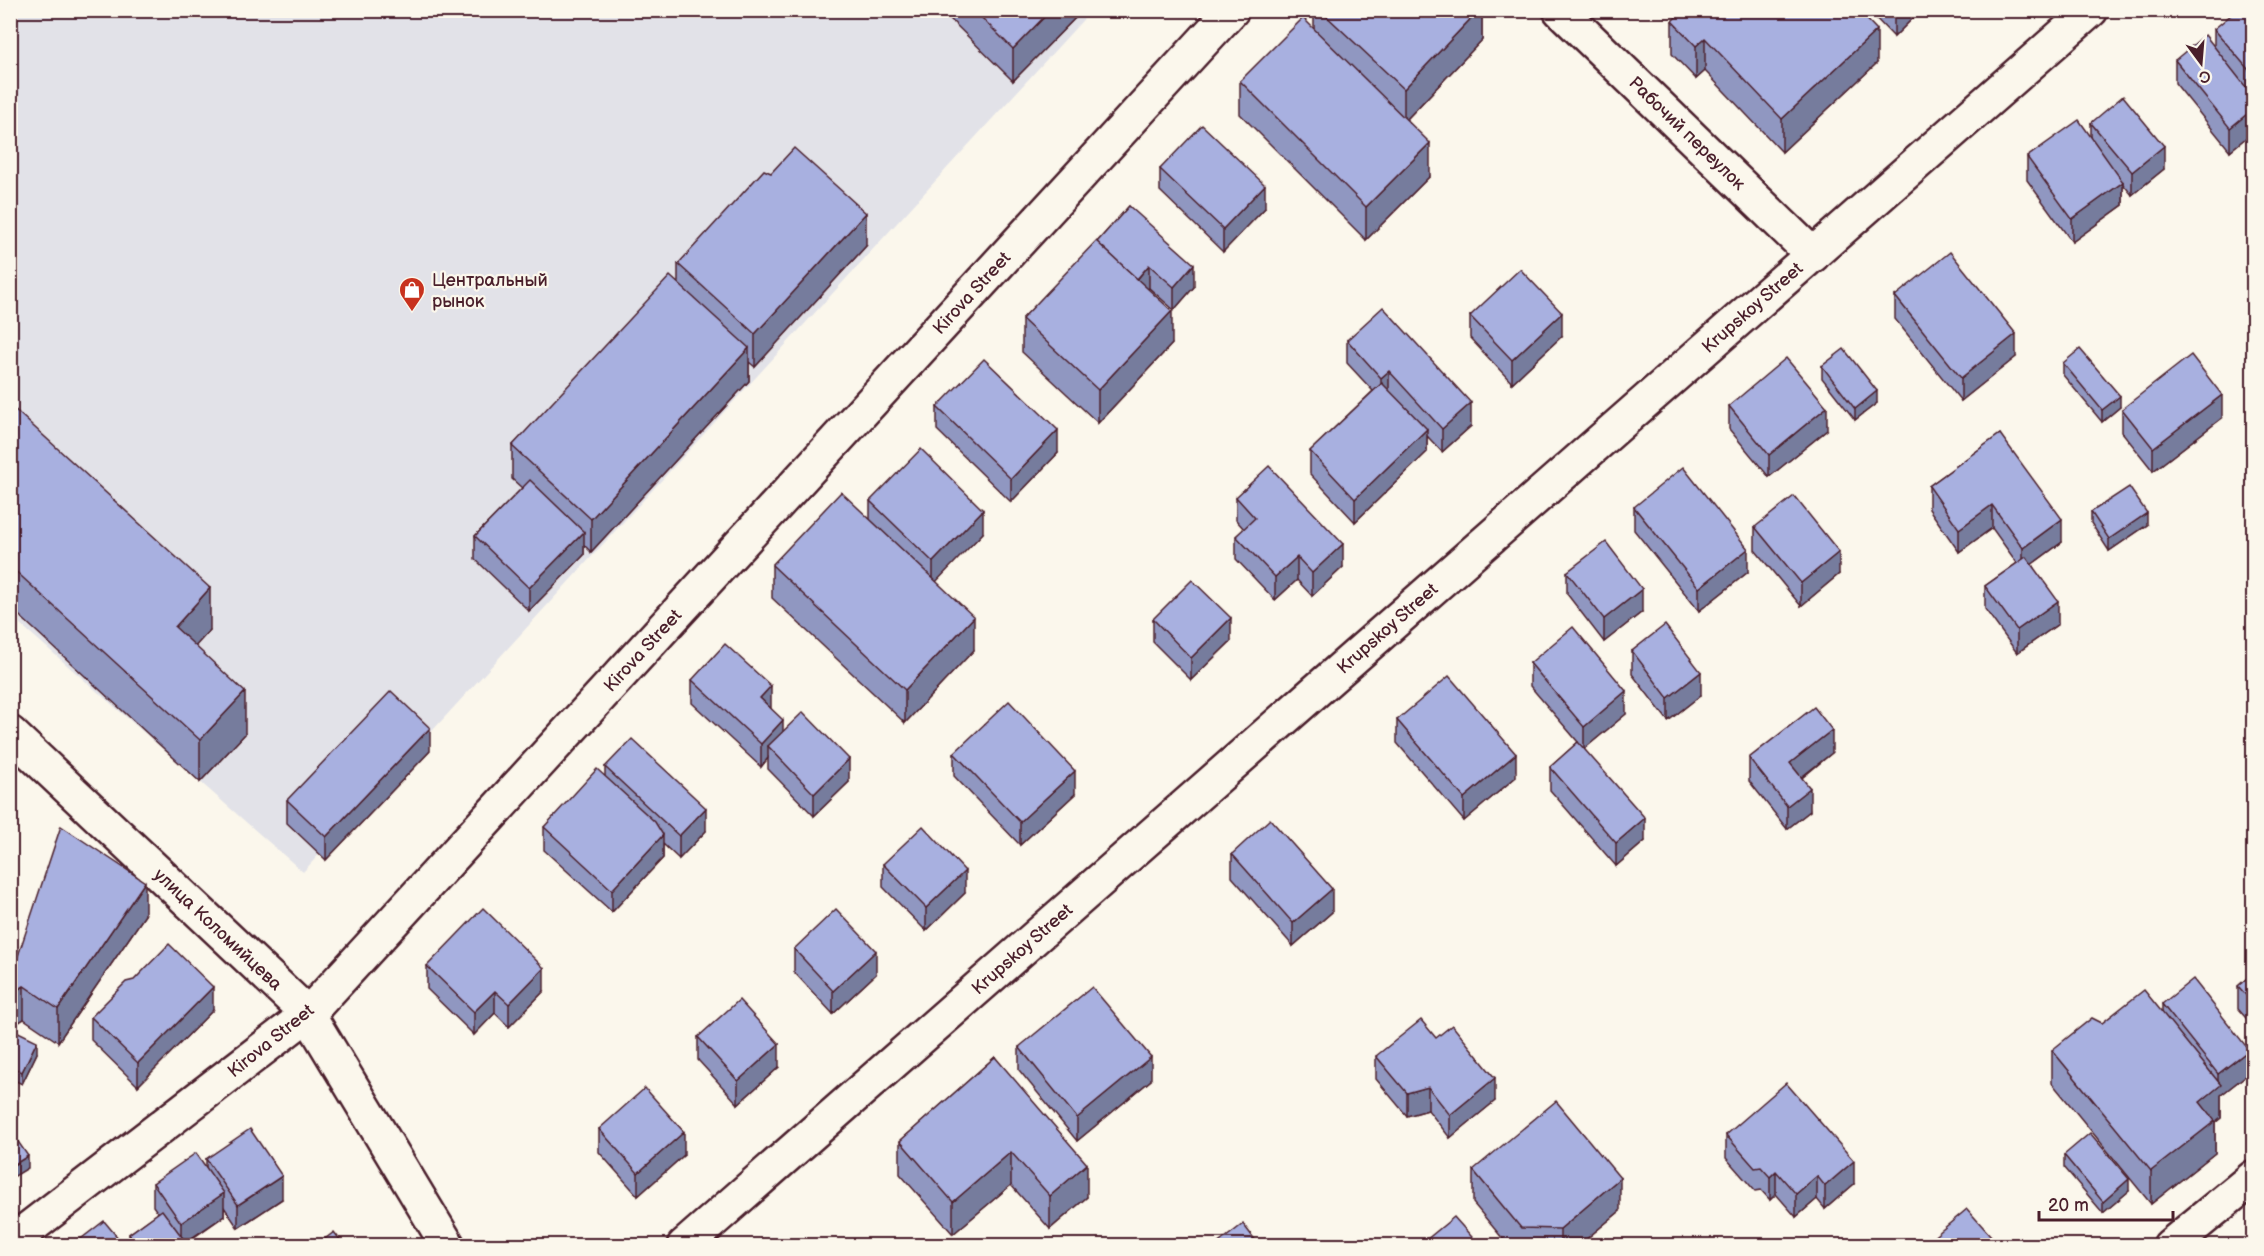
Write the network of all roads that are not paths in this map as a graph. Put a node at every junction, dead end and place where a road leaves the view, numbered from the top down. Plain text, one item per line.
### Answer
1 (1232, 10) edge
2 (1560, 10) edge
3 (2091, 10) edge
4 (1813, 255) junction
5 (10, 733) edge
6 (308, 1014) junction
7 (2253, 1177) edge
8 (10, 1244) edge
9 (448, 1245) edge
10 (684, 1245) edge
11 (2170, 1245) edge

1 - 6 street, Kirova Street
2 - 4 street, Рабочий переулок
3 - 4 street, Krupskoy Street
4 - 10 street, Krupskoy Street
5 - 6 street, улица Коломийцева
6 - 8 street, Kirova Street
6 - 9 street, улица Коломийцева
7 - 11 street

